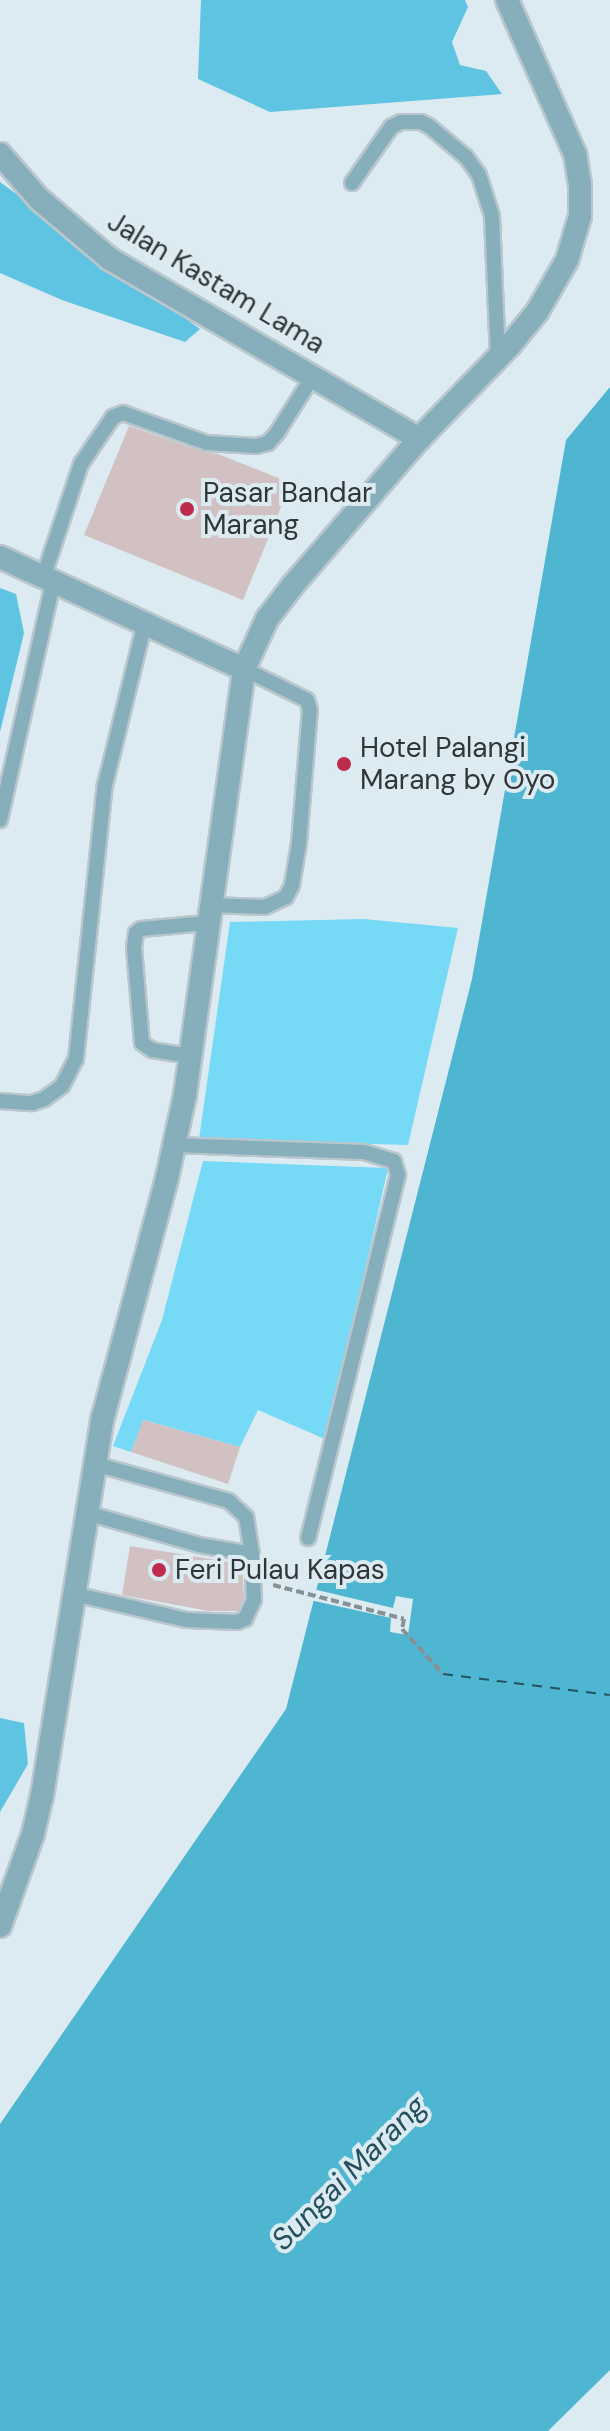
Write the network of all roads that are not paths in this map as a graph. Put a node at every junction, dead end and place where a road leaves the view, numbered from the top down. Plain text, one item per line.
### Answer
1 (511, 1) edge
2 (0, 154) edge
3 (352, 183) dead end
4 (498, 358) junction
5 (313, 376) junction
6 (419, 439) junction
7 (0, 557) edge
8 (49, 577) junction
9 (145, 622) junction
10 (244, 669) junction
11 (0, 820) edge
12 (208, 914) junction
13 (190, 1056) junction
14 (0, 1101) edge
15 (174, 1145) junction
16 (95, 1464) junction
17 (87, 1513) junction
18 (308, 1538) dead end
19 (252, 1554) junction
20 (74, 1594) junction
21 (0, 1926) edge

1 - 4 street
2 - 5 street, Jalan Kastam Lama
3 - 4 lane
4 - 6 street
5 - 6 street, Jalan Kastam Lama
5 - 8 lane
6 - 10 street
7 - 8 street
8 - 9 street
8 - 11 lane
9 - 10 street
9 - 14 lane
10 - 12 street
10 - 12 lane
12 - 13 street
12 - 13 lane
13 - 15 street
15 - 16 street
15 - 18 lane
16 - 17 street
16 - 19 lane
17 - 19 lane
17 - 20 street
19 - 20 lane
20 - 21 street

